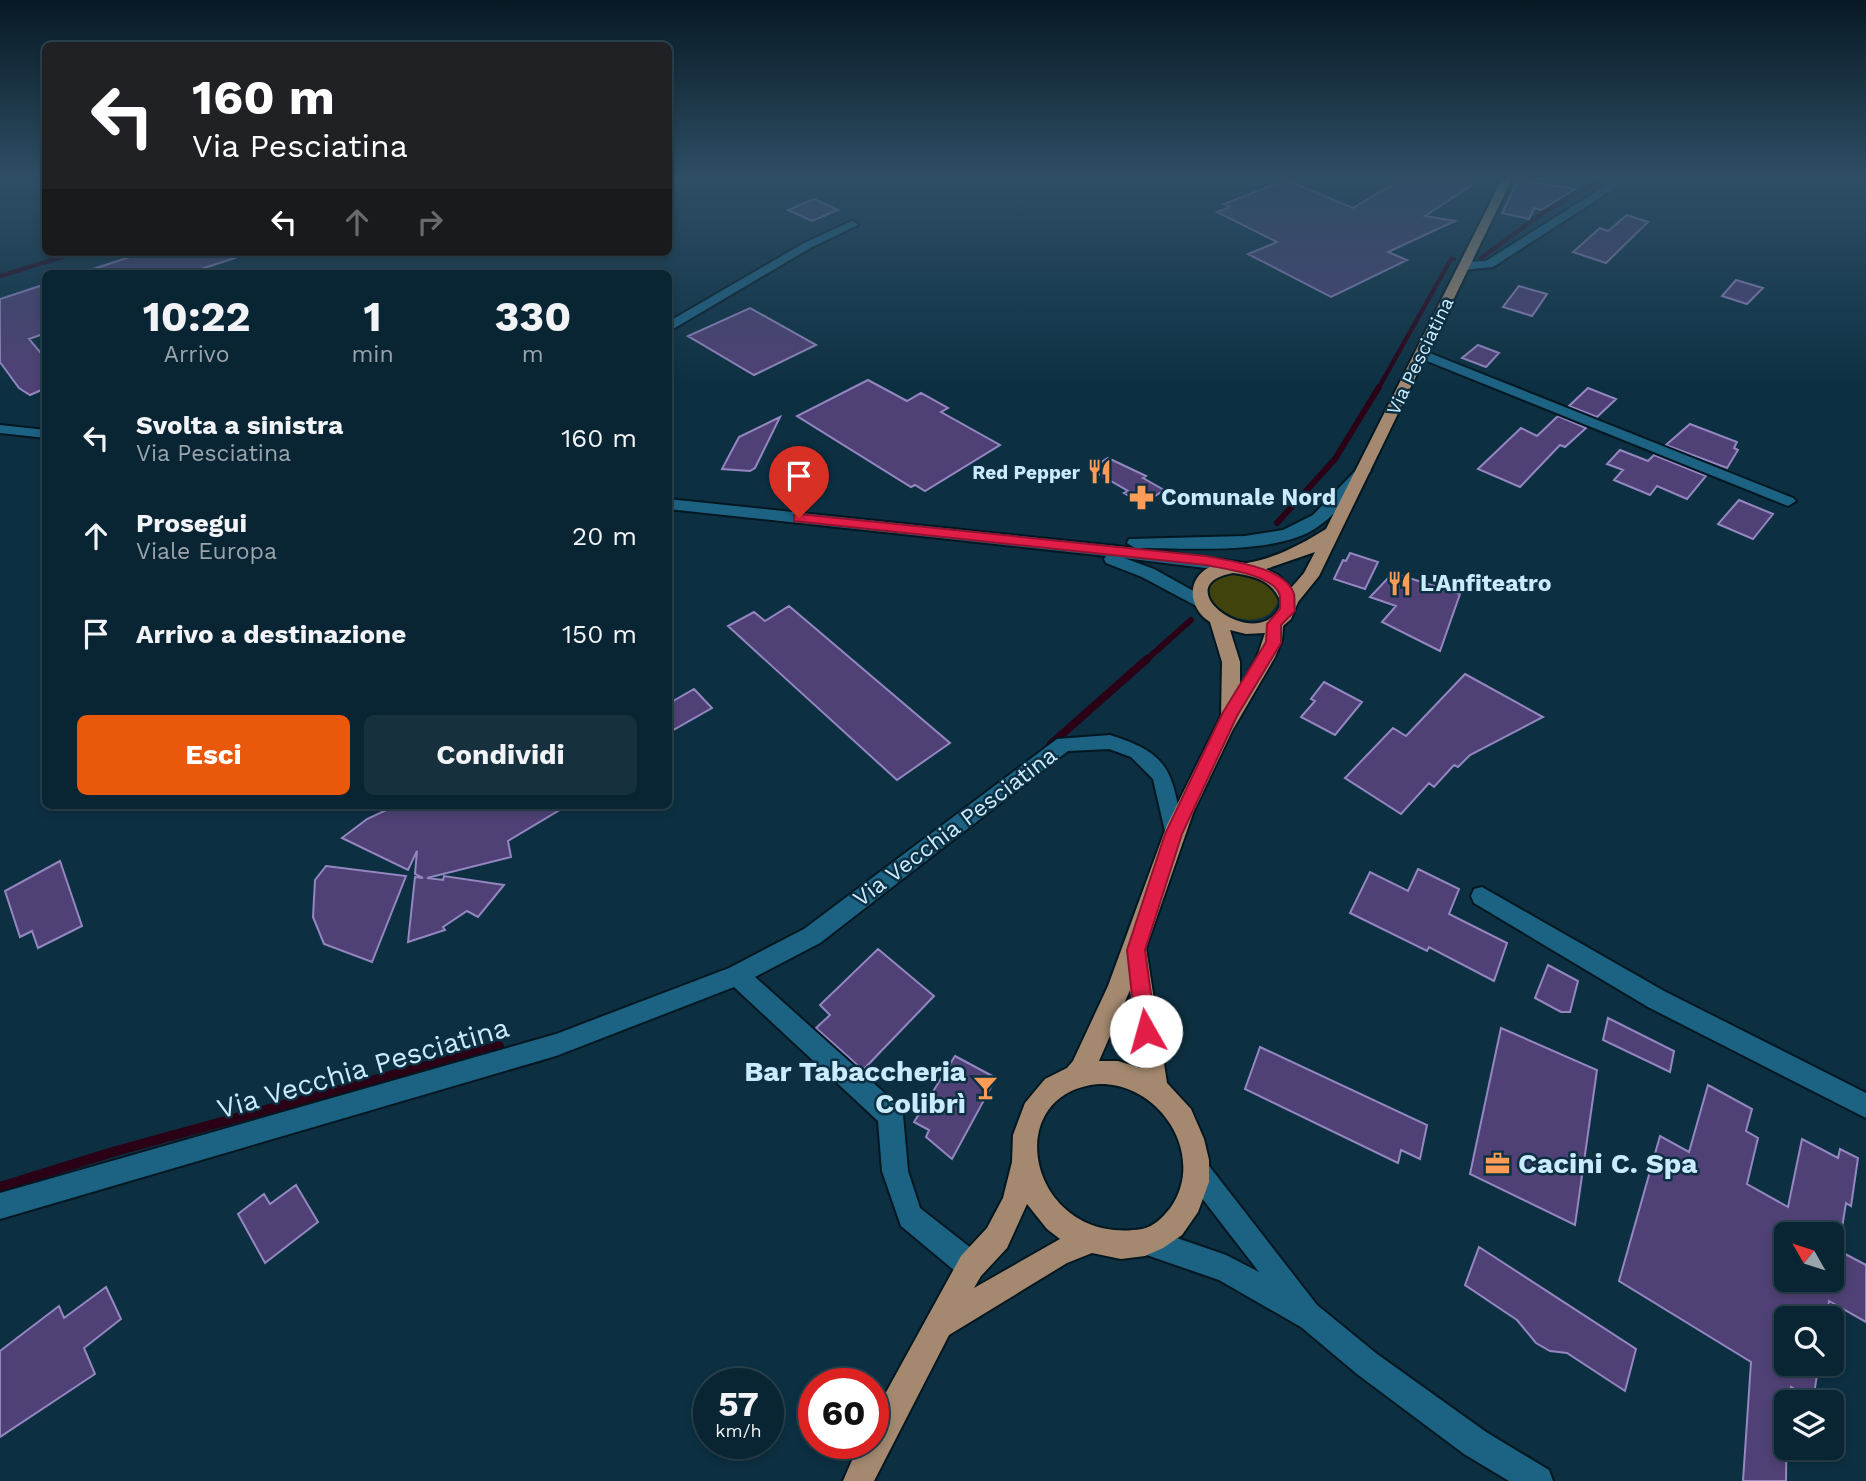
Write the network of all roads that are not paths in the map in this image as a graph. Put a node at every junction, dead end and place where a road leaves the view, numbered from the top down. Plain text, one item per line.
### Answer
1 (803, 248) edge
2 (1473, 248) edge
3 (1513, 248) edge
4 (1464, 266) junction
5 (672, 326) edge
6 (1422, 354) junction
7 (0, 429) edge
8 (42, 434) edge
9 (1363, 471) junction
10 (1788, 501) dead end
11 (672, 505) edge
12 (1332, 532) junction
13 (1074, 547) junction
14 (1247, 569) junction
15 (1200, 601) junction
16 (1289, 602) junction
17 (1218, 619) junction
18 (1274, 624) junction
19 (1230, 714) junction
20 (1174, 834) junction
21 (1482, 896) dead end
22 (1136, 950) junction
23 (737, 975) junction
24 (1078, 1075) junction
25 (1155, 1088) junction
26 (1866, 1106) edge
27 (1025, 1159) junction
28 (1197, 1171) junction
29 (0, 1206) edge
30 (1089, 1241) junction
31 (1148, 1242) junction
32 (971, 1266) junction
33 (1311, 1317) junction
34 (938, 1325) junction
35 (858, 1481) edge
36 (1538, 1481) edge

1 - 5 street
2 - 4 main road, Via Pesciatina
3 - 4 street
4 - 6 main road, Via Pesciatina
6 - 9 main road, Via Pesciatina
6 - 10 street
7 - 8 street
9 - 12 main road, Via Pesciatina
9 - 13 street
11 - 13 street
12 - 14 main road
12 - 16 main road, Via Pesciatina
13 - 14 street
13 - 15 street
14 - 15 main road
14 - 16 main road
15 - 17 main road, Via Pesciatina
16 - 18 main road, Via Pesciatina
17 - 18 main road
17 - 19 main road, Via Pesciatina
18 - 19 main road, Via Pesciatina
19 - 20 main road, Via Pesciatina
20 - 22 main road, Via Pesciatina
20 - 23 street, Via Vecchia Pesciatina
21 - 26 street
22 - 24 main road, Via Pesciatina
22 - 25 main road, Via Pesciatina
23 - 29 street, Via Vecchia Pesciatina
23 - 32 street
24 - 25 main road
24 - 27 main road
25 - 28 main road
27 - 30 main road
27 - 32 main road
28 - 31 main road
28 - 33 street
30 - 31 main road
30 - 34 main road
31 - 33 street
32 - 34 main road
33 - 36 street
34 - 35 main road

